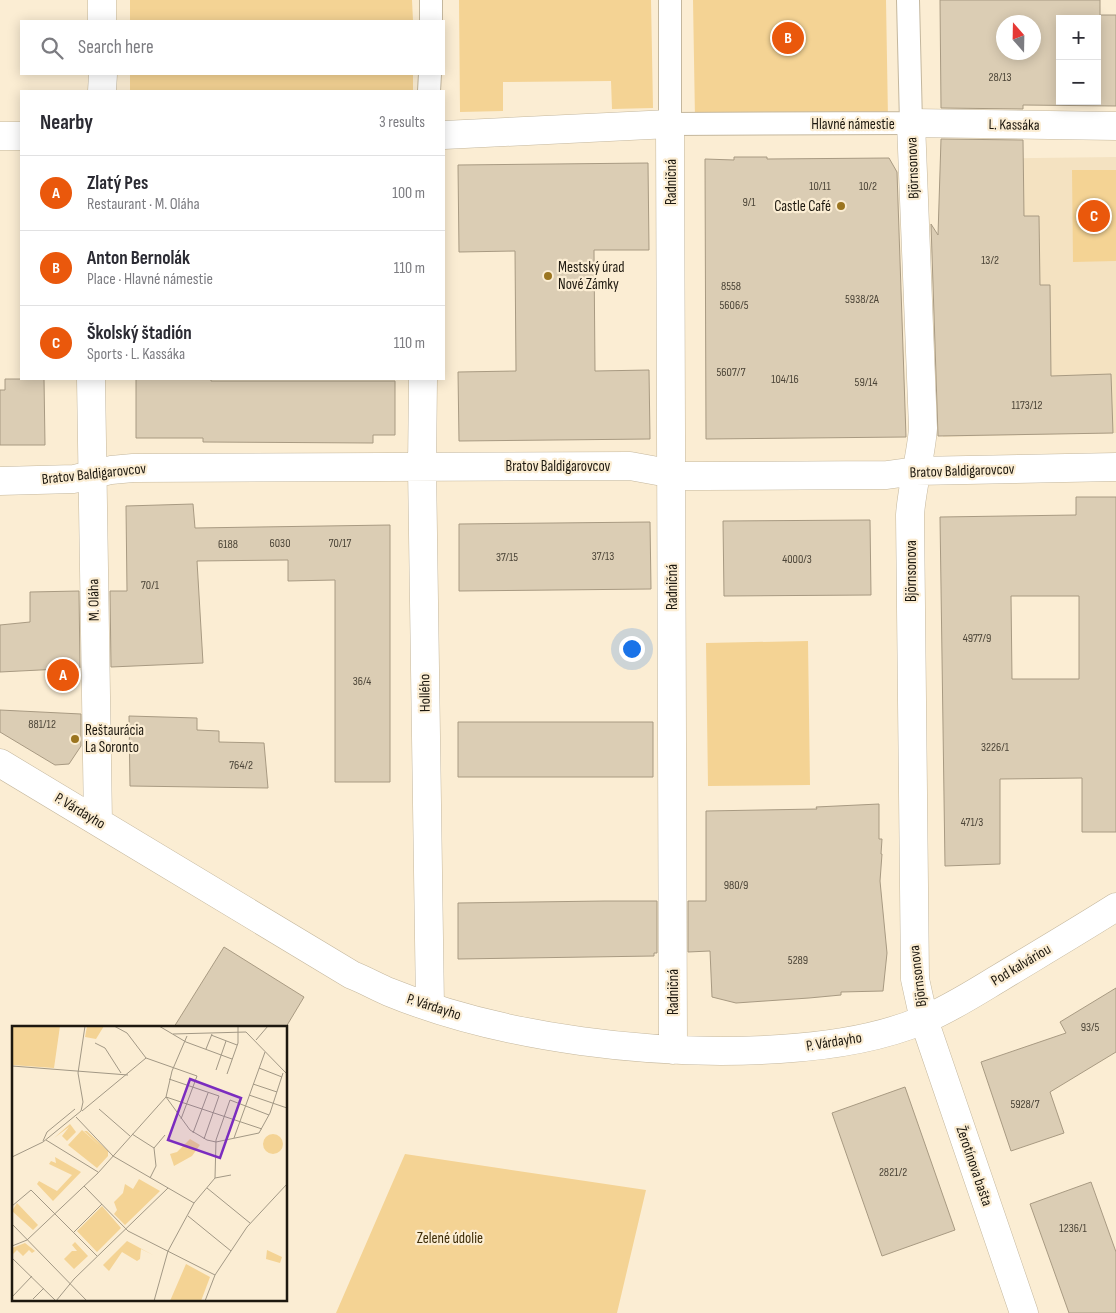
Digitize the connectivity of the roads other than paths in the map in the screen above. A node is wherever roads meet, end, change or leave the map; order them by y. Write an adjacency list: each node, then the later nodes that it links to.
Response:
1 (102, 0): 5 (street)
2 (431, 0): 6 (street)
3 (670, 0): 12 (street)
4 (908, 0): 11 (street, Hlavné námestie)
5 (102, 20)
6 (431, 20)
7 (103, 75): 9 (street)
8 (430, 75): 10 (street)
9 (102, 90)
10 (429, 90)
11 (911, 123): 12 (street, Hlavné námestie); 13 (street, L. Kassáka); 21 (street, Björnsonova)
12 (670, 124): 14 (street, Hlavné námestie); 22 (street, Radničná)
13 (1116, 126)
14 (445, 135)
15 (0, 136): 16 (street)
16 (20, 136)
17 (91, 380): 23 (street, M. Oláha)
18 (424, 380): 19 (street, Hollého)
19 (422, 467): 22 (street, Bratov Baldigarovcov); 23 (street, Bratov Baldigarovcov); 28 (street, Hollého)
20 (1116, 467): 21 (street, Bratov Baldigarovcov)
21 (916, 471): 22 (street, Bratov Baldigarovcov); 29 (street, Björnsonova)
22 (671, 473): 30 (street, Radničná)
23 (92, 476): 24 (street, Bratov Baldigarovcov); 26 (street, M. Oláha)
24 (0, 480)
25 (0, 763): 26 (street, P. Várdayho)
26 (98, 822): 28 (street, P. Várdayho)
27 (1116, 908): 29 (street, Pod kalváriou)
28 (430, 1006): 30 (street, P. Várdayho)
29 (924, 1020): 30 (street, P. Várdayho); 31 (street, Žerotínova bašta)
30 (673, 1050)
31 (1024, 1313)

